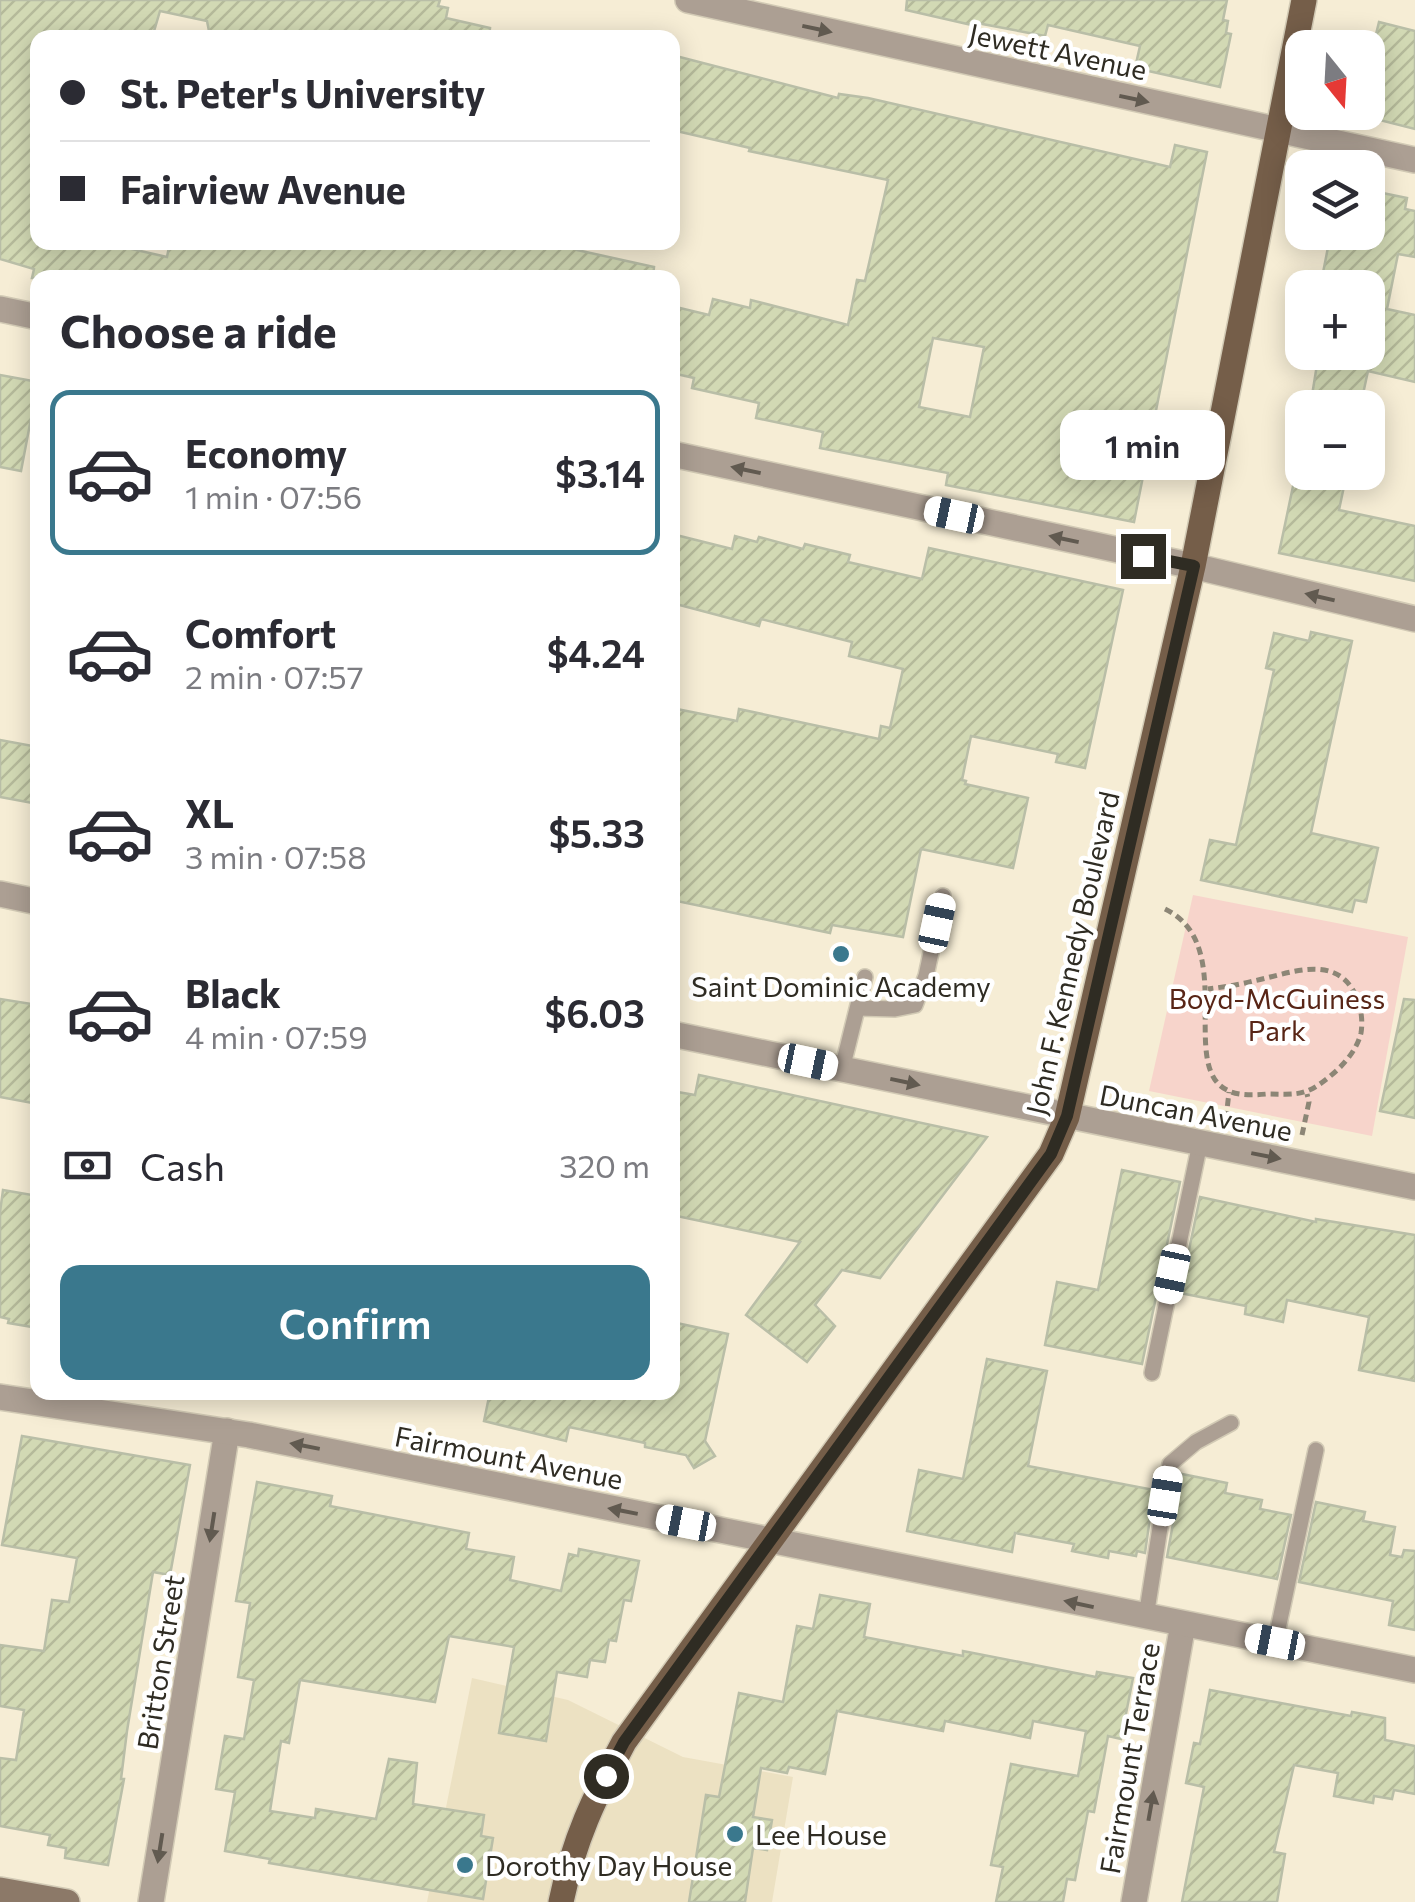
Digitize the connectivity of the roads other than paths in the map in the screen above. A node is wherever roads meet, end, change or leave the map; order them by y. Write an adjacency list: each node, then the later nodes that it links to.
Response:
1 (688, 0): 3 (street, Jewett Avenue, one-way to 3)
2 (1304, 0): 3 (main road, John F. Kennedy Boulevard)
3 (1280, 130): 4 (street, Jewett Avenue); 8 (main road, John F. Kennedy Boulevard)
4 (1415, 160)
5 (0, 309): 6 (street)
6 (30, 315)
7 (680, 456): 8 (street, one-way to 7)
8 (1194, 566): 9 (street, one-way to 8); 17 (main road, John F. Kennedy Boulevard)
9 (1415, 619)
10 (0, 894): 12 (street)
11 (943, 896): 14 (lane)
12 (30, 900)
13 (865, 977): 14 (lane)
14 (858, 1008): 16 (lane)
15 (680, 1036): 16 (street, Duncan Avenue)
16 (842, 1069): 17 (street, Duncan Avenue, one-way to 17)
17 (1067, 1116): 18 (street, Duncan Avenue); 25 (main road, John F. Kennedy Boulevard)
18 (1200, 1143): 19 (street, Duncan Avenue, one-way to 19); 20 (lane)
19 (1415, 1187)
20 (1152, 1373)
21 (0, 1397): 23 (street, Fairmount Avenue)
22 (1230, 1423): 26 (lane)
23 (228, 1431): 25 (street, Fairmount Avenue, one-way to 23); 32 (street, Britton Street, one-way to 32)
24 (1316, 1450): 28 (lane)
25 (773, 1541): 26 (street, Fairmount Avenue, one-way to 25); 33 (main road, John F. Kennedy Boulevard)
26 (1146, 1617): 27 (street, Fairmount Avenue)
27 (1182, 1624): 28 (street, Fairmount Avenue); 34 (street, Fairmount Terrace, one-way to 27)
28 (1275, 1642): 29 (street, Fairmount Avenue)
29 (1415, 1670)
30 (0, 1890): 31 (main road)
31 (68, 1902)
32 (151, 1902)
33 (561, 1902)
34 (1134, 1902)

